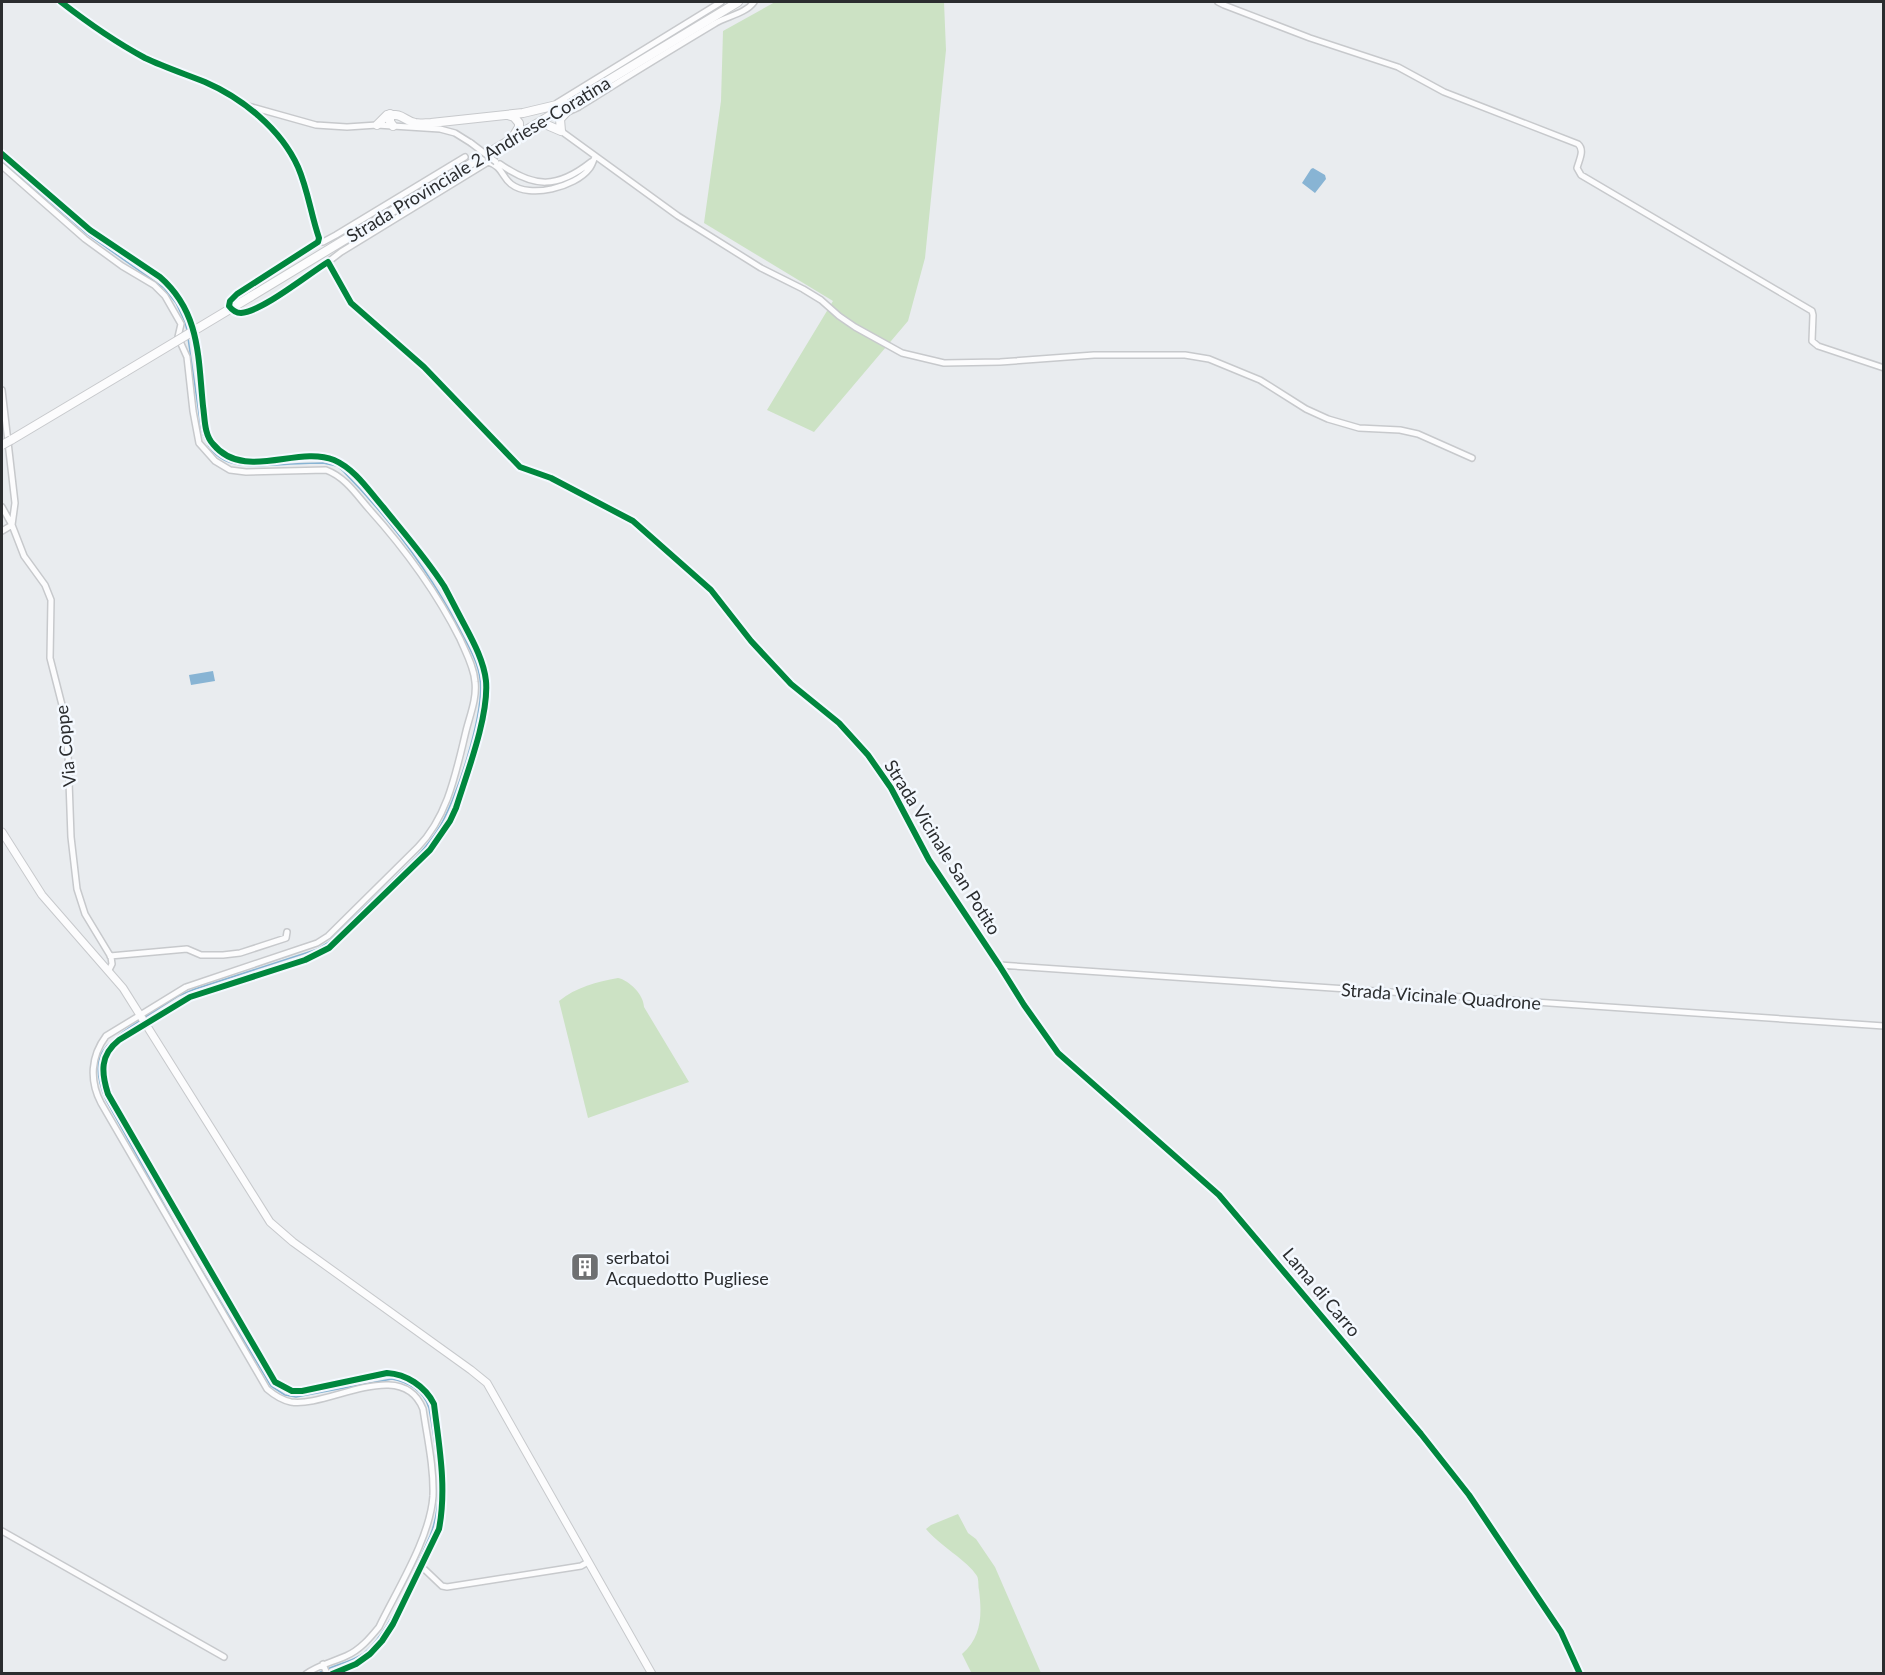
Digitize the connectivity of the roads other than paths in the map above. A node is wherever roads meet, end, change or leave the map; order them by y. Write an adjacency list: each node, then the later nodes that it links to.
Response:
1 (61, 2): 7 (street)
2 (721, 2): 8 (street)
3 (738, 2): 6 (main road, Strada Provinciale 2 Andriese-Coratina)
4 (754, 2): 9 (street)
5 (1218, 2): 27 (street)
6 (577, 99): 8 (main road); 9 (main road); 14 (main road, Strada Provinciale 2 Andriese-Coratina)
7 (246, 105): 12 (street); 23 (street)
8 (551, 107): 11 (main road)
9 (565, 113): 15 (main road)
10 (390, 114): 11 (main road); 12 (main road); 13 (main road)
11 (507, 114): 16 (main road)
12 (377, 125): 13 (street)
13 (393, 126): 19 (street, bridge)
14 (532, 126): 15 (main road); 16 (main road, Strada Provinciale 2 Andriese-Coratina)
15 (561, 131): 19 (street)
16 (511, 139): 31 (main road, Strada Provinciale 2 Andriese-Coratina, bridge)
17 (2, 154): 21 (street)
18 (465, 157): 23 (street)
19 (594, 159): 25 (street); 32 (street)
20 (2, 166): 22 (street)
21 (35, 182): 22 (street); 24 (street)
22 (28, 189): 26 (street)
23 (318, 242): 25 (street)
24 (127, 255): 26 (street); 28 (street)
25 (328, 262): 50 (street, Strada Vicinale San Potito)
26 (120, 265): 29 (street)
27 (1884, 368)
28 (200, 379): 29 (street); 33 (street)
29 (189, 380): 34 (street)
30 (2, 390): 38 (street)
31 (2, 446)
32 (1472, 458)
33 (258, 462): 34 (street); 35 (street)
34 (258, 472): 36 (street)
35 (372, 495): 36 (street); 40 (street)
36 (363, 502): 41 (street)
37 (2, 507): 38 (street, Via Coppe)
38 (12, 525): 39 (street); 48 (street, Via Coppe)
39 (2, 531)
40 (443, 586): 41 (street); 43 (street)
41 (434, 592): 42 (street)
42 (471, 711): 43 (street); 45 (street)
43 (483, 714): 46 (street)
44 (2, 832): 51 (main road)
45 (378, 887): 46 (street); 49 (street)
46 (385, 895): 52 (street)
47 (287, 932): 48 (street)
48 (110, 956): 51 (street)
49 (263, 961): 52 (street); 53 (street)
50 (999, 965): 54 (street, Strada Vicinale Quadrone); 76 (street, Lama di Carro)
51 (109, 970): 53 (main road)
52 (266, 972): 53 (street)
53 (144, 1018): 55 (street); 56 (street); 68 (main road)
54 (1884, 1026)
55 (94, 1057): 56 (street); 58 (street)
56 (105, 1059): 57 (street)
57 (163, 1190): 58 (street); 59 (street)
58 (153, 1195): 60 (street)
59 (219, 1287): 60 (street); 61 (street)
60 (209, 1292): 63 (street)
61 (286, 1389): 62 (street); 63 (street)
62 (426, 1392): 64 (street); 67 (street)
63 (283, 1399): 64 (street)
64 (418, 1400): 66 (street)
65 (2, 1531): 70 (street)
66 (418, 1549): 67 (street); 71 (street)
67 (427, 1554): 69 (street)
68 (588, 1562): 69 (street); 75 (main road)
69 (421, 1566): 74 (street)
70 (224, 1657)
71 (323, 1664): 72 (street); 73 (street)
72 (306, 1674)
73 (327, 1674)
74 (332, 1674)
75 (652, 1674)
76 (1580, 1674)

